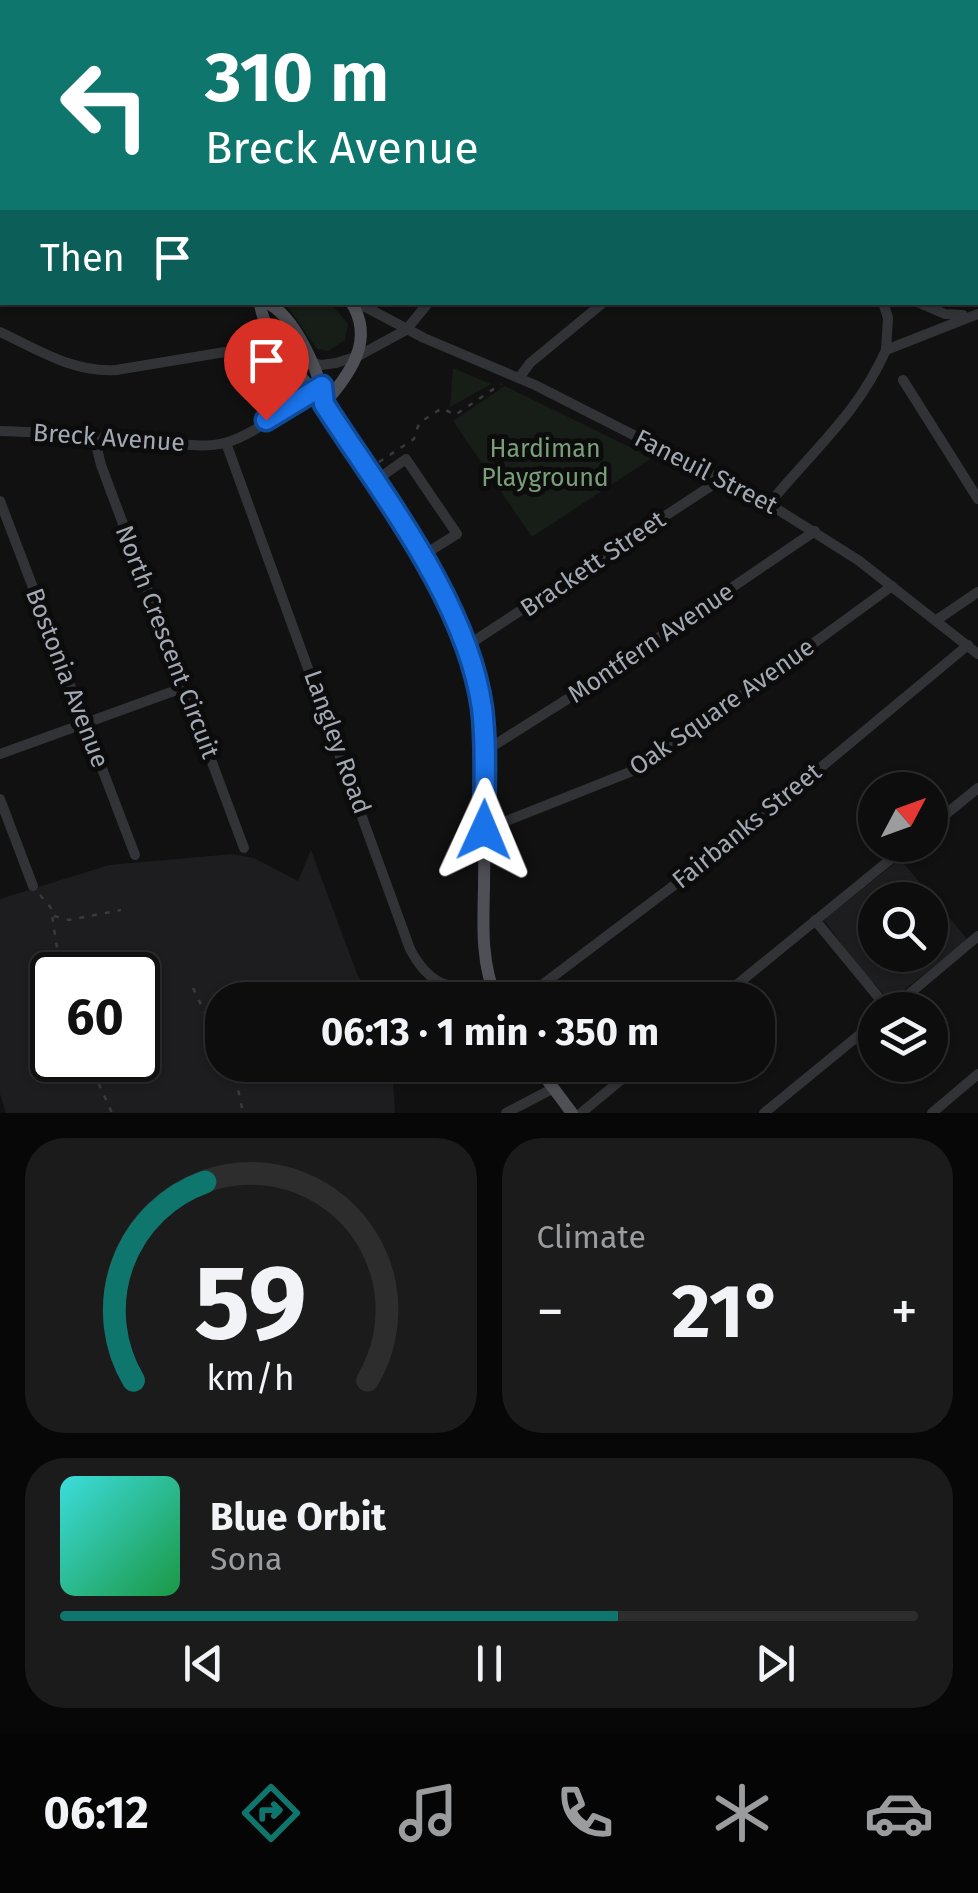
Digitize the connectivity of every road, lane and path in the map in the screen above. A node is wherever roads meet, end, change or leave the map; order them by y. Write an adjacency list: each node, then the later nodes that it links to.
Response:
1 (263, 305): 12 (main road)
2 (268, 305): 15 (main road)
3 (355, 305): 14 (main road)
4 (360, 305): 10 (street, Faneuil Street)
5 (427, 305): 10 (street)
6 (600, 305): 16 (street)
7 (884, 305): 13 (street)
8 (924, 305): 9 (street)
9 (974, 315): 13 (street)
10 (406, 330): 14 (street); 16 (street, Faneuil Street)
11 (0, 332): 12 (street)
12 (278, 342): 15 (street); 19 (main road)
13 (886, 350): 29 (street)
14 (358, 356): 15 (street); 20 (main road)
15 (315, 364): 19 (main road)
16 (519, 378): 25 (street, Faneuil Street)
17 (903, 380): 27 (street)
18 (501, 384): 24 (path)
19 (316, 389): 20 (main road); 23 (street)
20 (324, 404): 26 (main road)
21 (0, 432): 22 (street, Breck Avenue)
22 (94, 436): 23 (street, Breck Avenue); 38 (street, North Crescent Circuit)
23 (226, 443): 55 (street, Langley Road)
24 (379, 462)
25 (720, 480): 29 (street, Faneuil Street); 36 (street, Brackett Street)
26 (375, 481): 31 (main road); 31 (street)
27 (978, 499)
28 (0, 501): 39 (street, Bostonia Avenue)
29 (769, 504): 30 (street, Faneuil Street)
30 (815, 531): 32 (street, Faneuil Street); 40 (street, Montfern Avenue)
31 (422, 556): 36 (main road)
32 (892, 586): 34 (street, Faneuil Street); 45 (street, Oak Square Avenue)
33 (978, 592): 34 (street)
34 (938, 620): 35 (street, Faneuil Street)
35 (968, 645): 37 (street, Faneuil Street); 57 (street, Fairbanks Street)
36 (465, 647): 40 (main road)
37 (978, 654)
38 (184, 687): 39 (street); 46 (street, North Crescent Circuit)
39 (85, 722): 41 (street); 47 (street, Bostonia Avenue)
40 (486, 751): 45 (main road)
41 (0, 754)
42 (978, 788): 44 (street)
43 (0, 799): 49 (street)
44 (948, 812)
45 (484, 830): 56 (main road)
46 (244, 848)
47 (135, 854)
48 (887, 862): 52 (street)
49 (33, 886): 51 (path)
50 (121, 910): 51 (path)
51 (52, 916): 54 (path)
52 (814, 920): 58 (street); 60 (street)
53 (978, 936): 61 (street)
54 (58, 952)
55 (438, 982)
56 (490, 982)
57 (546, 982)
58 (740, 982)
59 (193, 988): 62 (path)
60 (874, 992)
61 (911, 992)
62 (205, 1013)
63 (858, 1036): 75 (street)
64 (978, 1074): 76 (street)
65 (98, 1082): 70 (path)
66 (237, 1082): 71 (path)
67 (549, 1082): 69 (main road)
68 (618, 1082): 74 (street)
69 (554, 1088): 72 (street); 73 (main road)
70 (112, 1113)
71 (243, 1113)
72 (506, 1113)
73 (572, 1113)
74 (581, 1113)
75 (764, 1113)
76 (932, 1113)

